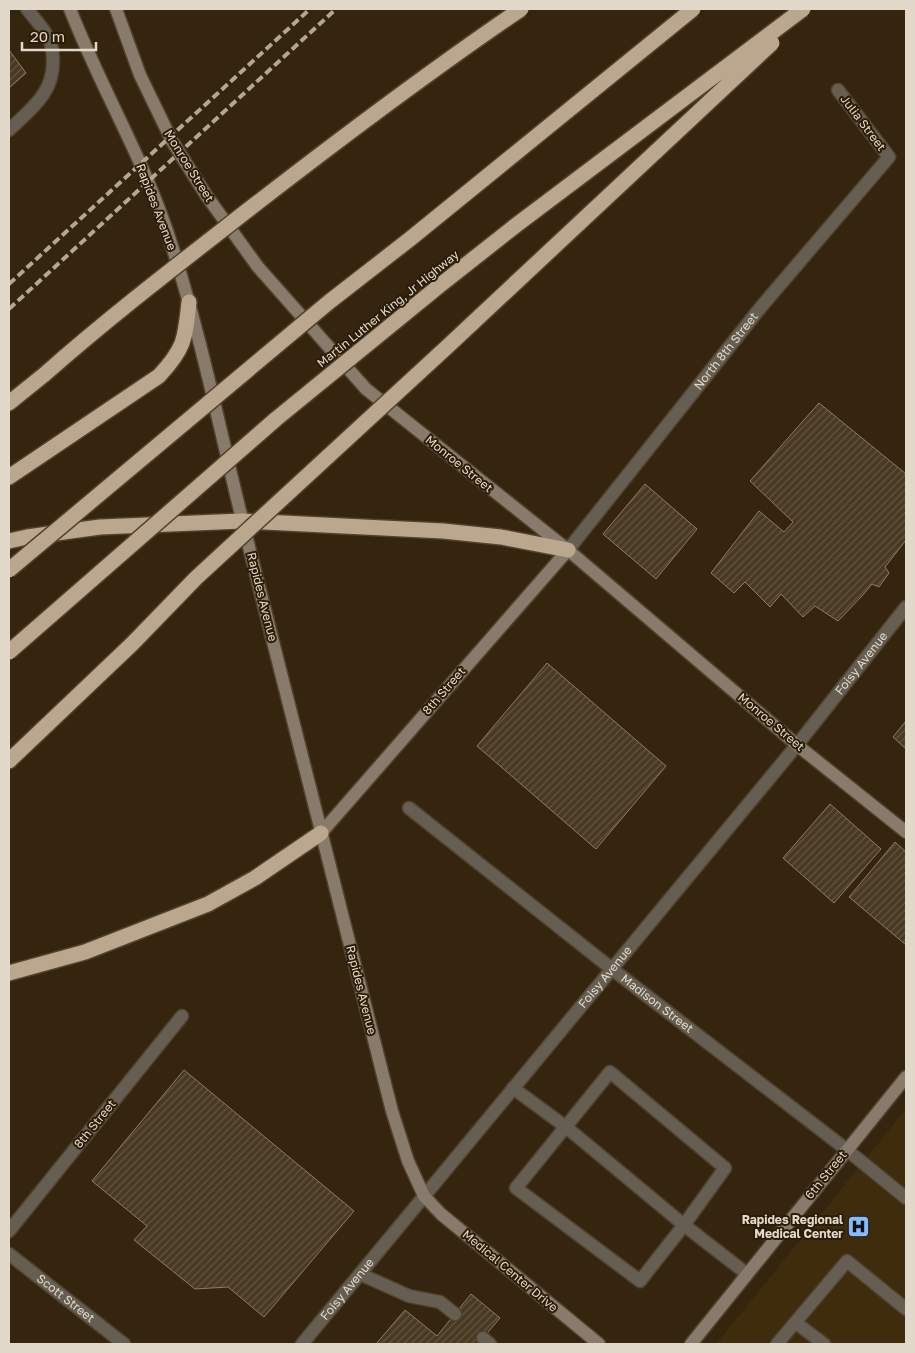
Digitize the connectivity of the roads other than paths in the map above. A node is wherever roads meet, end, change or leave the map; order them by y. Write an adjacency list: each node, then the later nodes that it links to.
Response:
1 (27, 9): 11 (street)
2 (62, 9): 9 (main road)
3 (70, 9): 9 (main road, Rapides Avenue)
4 (116, 9): 18 (main road, Monroe Street)
5 (521, 9): 14 (highway, bridge)
6 (693, 9): 19 (highway, bridge)
7 (803, 9): 21 (highway, Martin Luther King, Jr Highway, bridge)
8 (808, 9): 23 (highway, bridge)
9 (82, 41): 13 (main road, Rapides Avenue)
10 (838, 90): 12 (street, Julia Street)
11 (9, 130)
12 (889, 157): 18 (street, North 8th Street)
13 (189, 302): 15 (highway); 16 (main road, Rapides Avenue)
14 (9, 403)
15 (9, 477)
16 (242, 521): 17 (highway); 18 (highway); 26 (main road, Rapides Avenue)
17 (9, 542)
18 (568, 550): 22 (main road, Monroe Street); 26 (main road, 8th Street)
19 (9, 570)
20 (906, 607): 22 (street, Foisy Avenue)
21 (9, 652)
22 (797, 744): 25 (main road, Monroe Street); 27 (street, Foisy Avenue)
23 (9, 761)
24 (409, 808): 27 (street, Madison Street)
25 (906, 832)
26 (321, 833): 28 (highway); 34 (main road, Rapides Avenue)
27 (612, 969): 31 (street, Foisy Avenue); 33 (street, Madison Street)
28 (9, 973)
29 (182, 1016): 37 (street, 8th Street)
30 (906, 1077): 33 (main road, 6th Street)
31 (513, 1088): 32 (street); 34 (street, Foisy Avenue)
32 (566, 1127): 36 (street); 36 (street); 36 (street)
33 (847, 1150): 35 (street, Madison Street); 40 (main road, 6th Street)
34 (424, 1196): 39 (street, Foisy Avenue); 46 (main road, Medical Center Drive)
35 (906, 1198)
36 (684, 1225): 40 (street)
37 (9, 1231)
38 (9, 1254): 44 (street, Scott Street)
39 (360, 1274): 42 (street); 45 (street, Foisy Avenue)
40 (747, 1274): 47 (main road, 6th Street)
41 (906, 1309): 43 (street)
42 (455, 1314)
43 (796, 1323): 48 (street); 49 (street)
44 (124, 1344)
45 (302, 1344)
46 (599, 1344)
47 (691, 1344)
48 (778, 1344)
49 (824, 1344)

